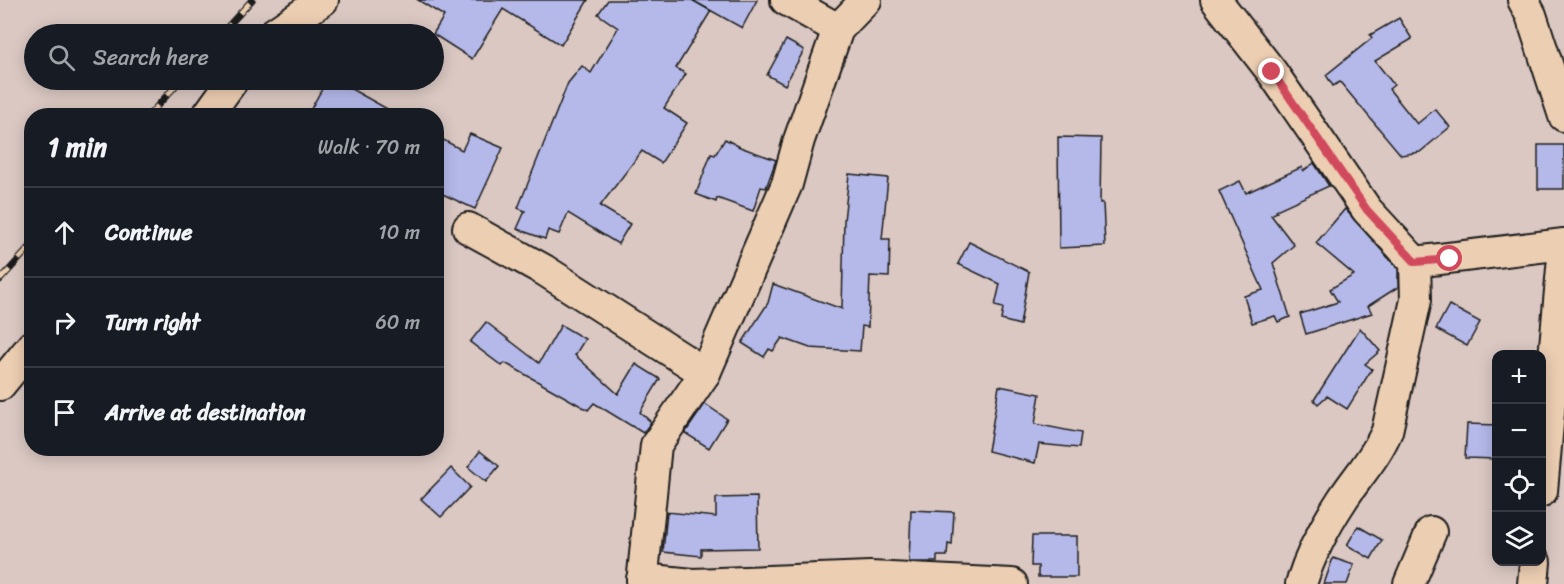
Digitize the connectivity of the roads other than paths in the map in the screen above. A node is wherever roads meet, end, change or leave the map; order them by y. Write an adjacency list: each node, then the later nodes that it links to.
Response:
1 (323, 0): 6 (street)
2 (786, 0): 7 (street)
3 (866, 0): 7 (street)
4 (1216, 0): 13 (street)
5 (1523, 0): 10 (street)
6 (288, 24)
7 (838, 29): 15 (street)
8 (226, 90): 9 (street)
9 (213, 108)
10 (1564, 116)
11 (468, 228): 15 (street)
12 (1564, 245): 13 (street); 17 (street)
13 (1415, 262): 23 (street)
14 (24, 356): 16 (street)
15 (705, 373): 21 (street)
16 (0, 385)
17 (1545, 458)
18 (1431, 532): 24 (street)
19 (1535, 566): 25 (street)
20 (871, 580): 21 (street); 22 (street)
21 (642, 581)
22 (1012, 584)
23 (1301, 584)
24 (1409, 584)
25 (1533, 584)

